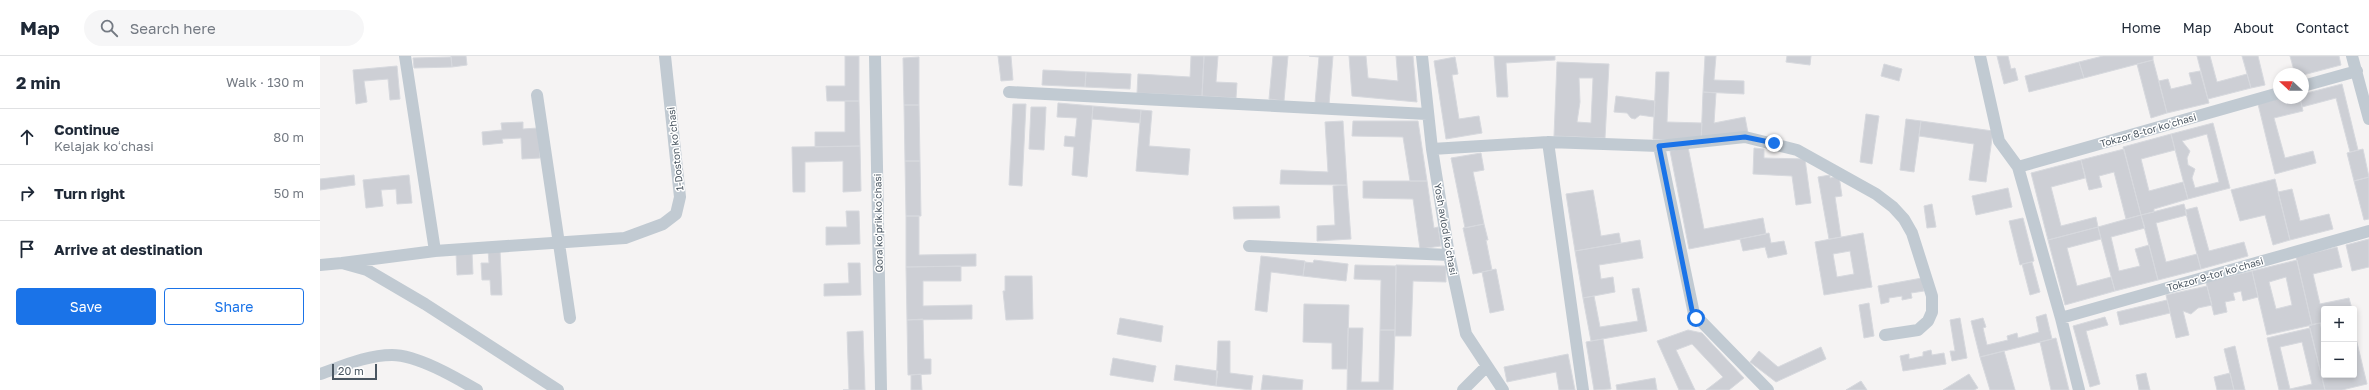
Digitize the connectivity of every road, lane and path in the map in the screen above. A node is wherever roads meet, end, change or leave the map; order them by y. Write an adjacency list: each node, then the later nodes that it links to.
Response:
1 (405, 56): 21 (street)
2 (665, 56): 19 (street, 1-Doston koʻchasi)
3 (875, 56): 32 (street, Qora koʻprik koʻchasi)
4 (1422, 56): 12 (street, Yosh avlod koʻchasi)
5 (1980, 56): 17 (street)
6 (2352, 56): 7 (street)
7 (2357, 71): 8 (street); 13 (street)
8 (2309, 84)
9 (1010, 92): 12 (street)
10 (537, 95): 19 (street)
11 (2273, 95): 17 (street, Tokzor 8-tor koʻchasi)
12 (1427, 114): 16 (street, Yosh avlod koʻchasi)
13 (2369, 119)
14 (1548, 142): 15 (street); 16 (street); 35 (street)
15 (1659, 146): 27 (street); 36 (street)
16 (1432, 149): 22 (street, Yosh avlod koʻchasi)
17 (2018, 167): 26 (street)
18 (2369, 231): 26 (street, Tokzor 9-tor koʻchasi)
19 (559, 242): 21 (street, 1-Doston koʻchasi); 25 (street)
20 (1249, 246): 22 (street)
21 (435, 252): 23 (street, 1-Doston koʻchasi)
22 (1449, 255): 28 (street, Yosh avlod koʻchasi)
23 (342, 263): 24 (street, 1-Doston koʻchasi); 31 (street)
24 (320, 265)
25 (570, 318)
26 (2061, 318): 37 (street)
27 (1885, 335)
28 (1487, 366): 33 (street); 34 (street, Yosh avlod koʻchasi)
29 (320, 374): 30 (street)
30 (477, 390)
31 (558, 390)
32 (881, 390)
33 (1463, 390)
34 (1503, 390)
35 (1583, 390)
36 (1768, 390)
37 (2079, 390)

